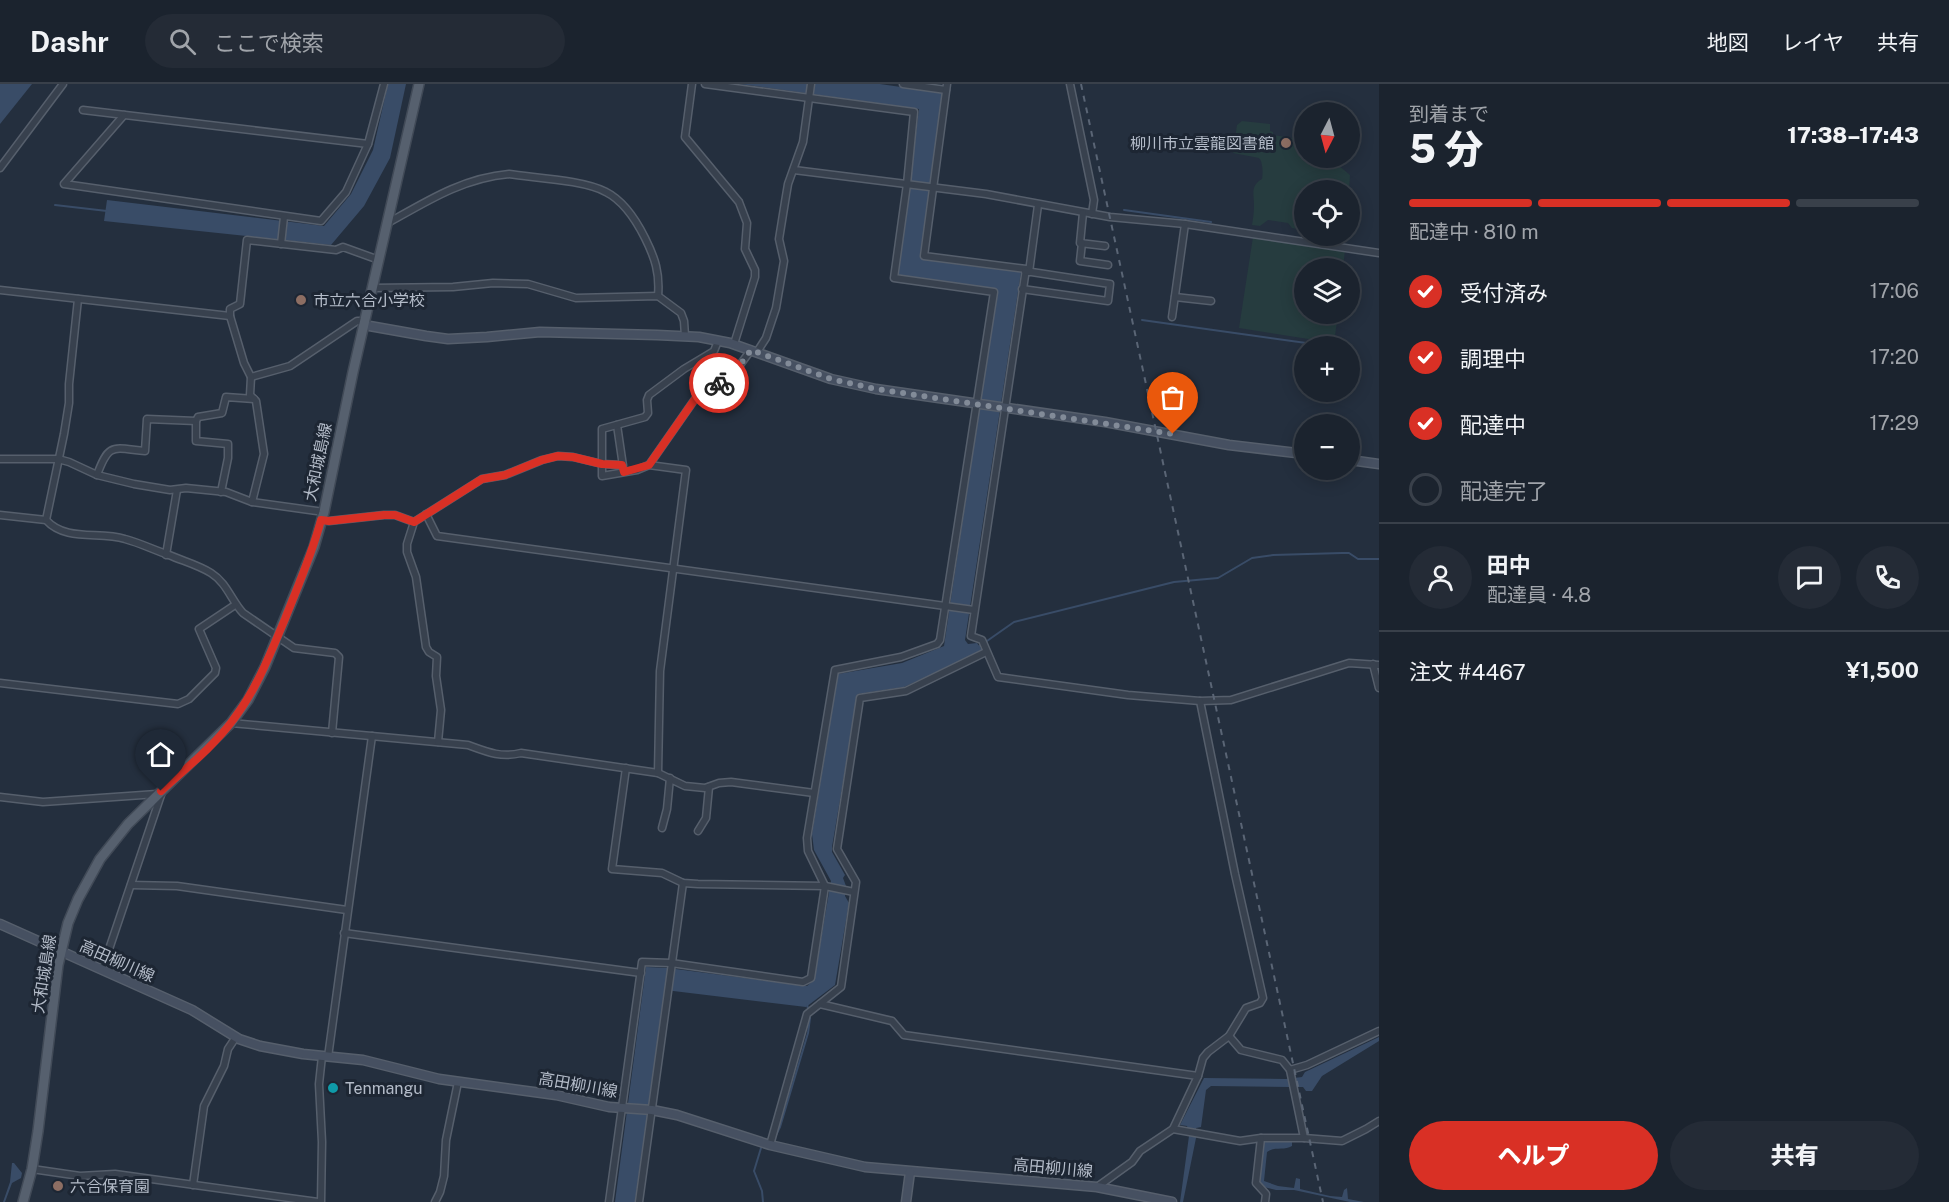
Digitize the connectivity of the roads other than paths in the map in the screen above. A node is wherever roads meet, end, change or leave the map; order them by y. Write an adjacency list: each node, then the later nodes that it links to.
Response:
1 (63, 84): 14 (street)
2 (384, 84): 13 (street)
3 (419, 84): 22 (main road, 大和城島線)
4 (692, 84): 43 (street)
5 (705, 84): 10 (street)
6 (811, 84): 10 (street)
7 (903, 84): 9 (street)
8 (1070, 84): 20 (street)
9 (947, 87): 17 (street)
10 (810, 99): 15 (street); 16 (street)
11 (83, 110): 12 (street)
12 (124, 115): 13 (street); 21 (street)
13 (369, 144): 21 (street)
14 (0, 168)
15 (794, 170): 16 (street); 44 (street)
16 (907, 184): 17 (street); 47 (street)
17 (933, 187): 18 (street); 30 (street)
18 (1038, 205): 19 (street); 30 (street)
19 (1083, 213): 20 (street); 24 (street)
20 (1092, 214): 23 (street)
21 (284, 220): 25 (street)
22 (388, 223): 28 (main road, 大和城島線); 34 (street)
23 (1185, 224): 27 (street); 35 (street)
24 (1082, 243): 26 (street); 29 (street)
25 (281, 244): 28 (street); 38 (street)
26 (1105, 246)
27 (1379, 253)
28 (379, 260): 31 (main road, 大和城島線)
29 (1108, 265)
30 (1027, 272): 32 (street); 32 (street)
31 (372, 288): 34 (street); 40 (main road, 大和城島線)
32 (1023, 289): 48 (street)
33 (0, 290): 36 (street)
34 (658, 296): 41 (street)
35 (1175, 297): 37 (street); 39 (street)
36 (78, 299): 38 (street); 53 (street)
37 (1211, 301)
38 (230, 316): 45 (street)
39 (1172, 317)
40 (365, 323): 41 (main road); 45 (street); 66 (main road, 大和城島線)
41 (685, 336): 42 (main road)
42 (718, 340): 43 (main road); 50 (street)
43 (734, 344): 44 (main road)
44 (754, 351): 47 (main road); 58 (street)
45 (251, 377): 46 (street)
46 (254, 399): 49 (street); 63 (street)
47 (977, 403): 48 (main road); 72 (street)
48 (1004, 407): 51 (main road); 73 (street)
49 (196, 421): 60 (street); 62 (street)
50 (617, 425): 55 (street); 57 (street)
51 (1294, 453)
52 (0, 459): 53 (street)
53 (58, 459): 60 (street); 67 (street)
54 (1360, 461): 56 (main road)
55 (602, 464): 57 (street); 59 (street); 64 (street)
56 (1379, 464)
57 (622, 465): 59 (street)
58 (649, 465): 59 (street); 70 (street)
59 (624, 472)
60 (97, 475): 61 (street)
61 (177, 490): 62 (street); 69 (street)
62 (221, 492): 63 (street)
63 (252, 502): 66 (street)
64 (426, 514): 68 (street); 70 (street)
65 (0, 515): 67 (street)
66 (322, 516): 68 (street); 74 (main road, 大和城島線)
67 (46, 520): 69 (street)
68 (414, 522): 83 (street)
69 (166, 555): 71 (street)
70 (674, 568): 72 (street); 85 (street)
71 (235, 605): 74 (street); 77 (street)
72 (946, 605): 73 (street); 89 (street)
73 (974, 609): 75 (street)
74 (277, 638): 80 (main road, 大和城島線); 81 (street)
75 (986, 652): 79 (street); 96 (street)
76 (1376, 664): 78 (street); 79 (street)
77 (0, 683)
78 (1379, 688)
79 (1200, 701): 106 (street)
80 (231, 723): 81 (street); 88 (main road, 大和城島線)
81 (332, 733): 82 (street)
82 (372, 736): 83 (street); 97 (street)
83 (438, 742): 84 (street)
84 (626, 768): 85 (street); 93 (street)
85 (658, 772): 86 (street)
86 (670, 778): 87 (street); 91 (street)
87 (709, 786): 89 (street); 92 (street)
88 (160, 791): 90 (street); 94 (street); 100 (main road, 大和城島線)
89 (814, 793): 95 (street)
90 (0, 797)
91 (662, 828)
92 (698, 831)
93 (683, 883): 95 (street); 101 (street)
94 (131, 885): 97 (street); 102 (street)
95 (825, 886): 96 (street); 101 (street)
96 (854, 892): 104 (street)
97 (348, 910): 99 (street)
98 (0, 924): 100 (main road, 高田柳川線)
99 (344, 933): 103 (street); 108 (street)
100 (60, 952): 102 (main road, 高田柳川線); 119 (main road, 大和城島線)
101 (671, 963): 103 (street); 113 (street)
102 (102, 970): 107 (main road, 高田柳川線)
103 (641, 974): 112 (street)
104 (820, 1004): 110 (street); 118 (street)
105 (1379, 1031): 109 (street)
106 (1229, 1036): 109 (street); 110 (street)
107 (236, 1037): 108 (main road, 高田柳川線); 121 (street)
108 (325, 1056): 111 (main road, 高田柳川線); 124 (street)
109 (1290, 1070): 117 (street)
110 (1198, 1076): 115 (street)
111 (458, 1082): 112 (main road, 高田柳川線); 125 (street)
112 (624, 1108): 113 (main road, 高田柳川線); 126 (street)
113 (650, 1110): 118 (main road, 高田柳川線); 127 (street)
114 (1379, 1121): 117 (street)
115 (1173, 1130): 116 (street); 122 (street)
116 (1261, 1138): 117 (street); 130 (street)
117 (1304, 1138)
118 (770, 1145): 120 (main road, 高田柳川線)
119 (32, 1169): 121 (street); 123 (main road, 大和城島線)
120 (910, 1172): 122 (main road, 高田柳川線); 128 (main road)
121 (193, 1185): 124 (street)
122 (1097, 1187): 129 (main road, 高田柳川線)
123 (24, 1202)
124 (319, 1202)
125 (435, 1202)
126 (609, 1202)
127 (639, 1202)
128 (906, 1202)
129 (1172, 1202)
130 (1265, 1202)

